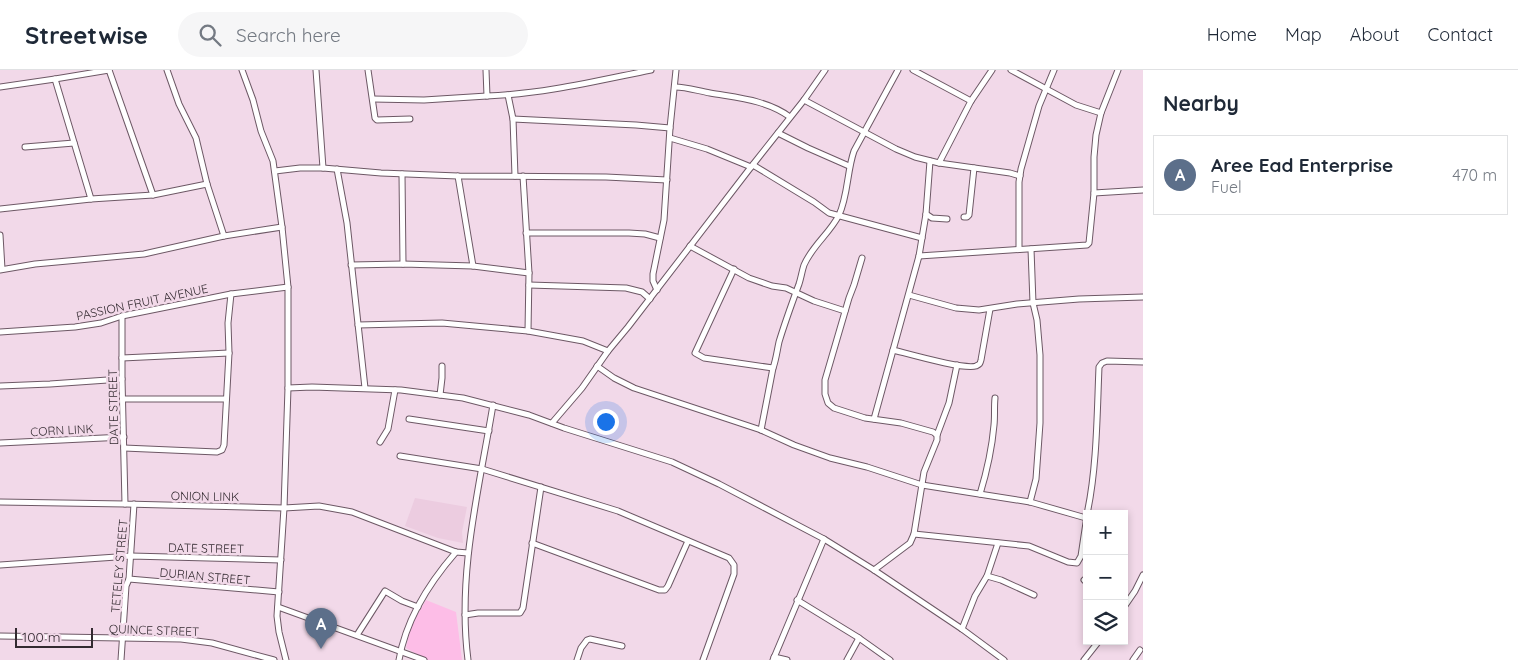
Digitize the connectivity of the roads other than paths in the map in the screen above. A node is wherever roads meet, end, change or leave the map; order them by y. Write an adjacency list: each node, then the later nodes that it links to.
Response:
1 (109, 70): 16 (street); 52 (street)
2 (167, 70): 49 (street)
3 (242, 70): 42 (street)
4 (316, 70): 39 (street)
5 (368, 70): 22 (street)
6 (486, 70): 21 (street)
7 (651, 70): 20 (street)
8 (676, 70): 18 (street)
9 (825, 70): 23 (street)
10 (898, 70): 30 (street)
11 (913, 70): 24 (street)
12 (992, 70): 24 (street)
13 (1010, 70): 19 (street)
14 (1054, 70): 19 (street)
15 (1118, 70): 25 (street)
16 (55, 79): 17 (street); 33 (street)
17 (0, 86)
18 (675, 87): 26 (street); 29 (street)
19 (1046, 89): 25 (street); 47 (street)
20 (508, 95): 21 (street); 28 (street)
21 (487, 96): 22 (street)
22 (373, 99): 27 (street)
23 (804, 100): 26 (street); 30 (street)
24 (971, 101): 36 (street)
25 (1101, 113): 51 (street)
26 (790, 117): 31 (street)
27 (410, 119)
28 (513, 119): 29 (street); 45 (street)
29 (670, 128): 32 (street)
30 (865, 132): 35 (street); 38 (street)
31 (778, 133): 37 (street); 38 (street)
32 (670, 138): 37 (street); 48 (street)
33 (74, 142): 34 (street); 53 (street)
34 (25, 147)
35 (930, 161): 36 (street); 55 (street)
36 (939, 162): 40 (street)
37 (752, 166): 56 (street); 65 (street)
38 (849, 166): 56 (street)
39 (323, 168): 41 (street); 42 (street)
40 (974, 168): 47 (street); 57 (street)
41 (337, 169): 43 (street); 71 (street)
42 (275, 171): 59 (street)
43 (402, 174): 44 (street); 70 (street)
44 (458, 176): 45 (street); 72 (street)
45 (516, 176): 46 (street)
46 (523, 176): 48 (street); 60 (street)
47 (1020, 176): 66 (street)
48 (667, 180): 63 (street)
49 (207, 184): 52 (street); 62 (street)
50 (1143, 190): 51 (street)
51 (1094, 193): 67 (street)
52 (153, 195): 53 (street)
53 (91, 199): 54 (street)
54 (0, 209)
55 (926, 214): 58 (street); 64 (street)
56 (838, 217): 64 (street); 79 (street)
57 (964, 217)
58 (947, 218)
59 (282, 226): 62 (street); 77 (street)
60 (526, 233): 63 (street); 75 (street)
61 (0, 235): 73 (street)
62 (224, 236): 73 (street)
63 (660, 238): 78 (street)
64 (922, 238): 68 (street)
65 (690, 246): 74 (street); 78 (street)
66 (1020, 249): 67 (street); 68 (street)
67 (1031, 249): 84 (street)
68 (919, 256): 81 (street)
69 (862, 258): 86 (street)
70 (403, 264): 71 (street); 72 (street)
71 (351, 265): 88 (street)
72 (472, 266): 75 (street)
73 (1, 269)
74 (734, 269): 79 (street); 99 (street)
75 (529, 273): 76 (street)
76 (529, 285): 83 (street); 89 (street)
77 (288, 287): 80 (street, PASSION FRUIT AVENUE); 102 (street)
78 (657, 290): 83 (street)
79 (795, 292): 86 (street); 99 (street)
80 (231, 294): 87 (street, PASSION FRUIT AVENUE); 93 (street)
81 (909, 294): 85 (street); 91 (street)
82 (1143, 297): 84 (street)
83 (650, 299): 92 (street)
84 (1033, 303): 85 (street); 127 (street)
85 (990, 309): 96 (street)
86 (845, 310): 111 (street)
87 (122, 316): 90 (street, PASSION FRUIT AVENUE); 94 (street, DATE STREET)
88 (358, 325): 89 (street); 103 (street)
89 (528, 331): 92 (street)
90 (0, 332)
91 (893, 350): 96 (street); 111 (street)
92 (608, 351): 98 (street)
93 (229, 353): 94 (street); 108 (street)
94 (122, 358): 100 (street, DATE STREET)
95 (1143, 362): 130 (street)
96 (957, 365): 115 (street)
97 (442, 366): 105 (street)
98 (597, 366): 112 (street); 113 (street)
99 (773, 368): 113 (street)
100 (122, 379): 101 (street); 107 (street, DATE STREET)
101 (0, 386)
102 (288, 388): 103 (street); 129 (street)
103 (365, 388): 104 (street)
104 (395, 390): 105 (street); 117 (street)
105 (440, 395): 109 (street)
106 (995, 398): 124 (street)
107 (123, 399): 108 (street); 116 (street, DATE STREET)
108 (226, 399): 119 (street)
109 (493, 405): 112 (street); 114 (street)
110 (409, 419): 114 (street)
111 (874, 419): 115 (street)
112 (552, 423): 133 (street)
113 (762, 430): 122 (street)
114 (489, 431): 121 (street)
115 (937, 435): 122 (street)
116 (124, 437): 118 (street, CORN LINK); 119 (street, DATE STREET)
117 (380, 442)
118 (0, 443)
119 (124, 448): 125 (street, DATE STREET)
120 (400, 456): 121 (street)
121 (482, 468): 123 (street); 139 (street)
122 (922, 485): 124 (street); 132 (street)
123 (541, 487): 134 (street); 137 (street)
124 (980, 494): 127 (street)
125 (125, 501): 126 (street, ONION LINK); 128 (street, ONION LINK)
126 (0, 502)
127 (1030, 502): 131 (street)
128 (134, 504): 129 (street, ONION LINK); 140 (street, TETELEY STREET)
129 (284, 508): 138 (street, ONION LINK); 141 (street)
130 (1088, 510)
131 (1083, 515)
132 (914, 534): 135 (street); 143 (street)
133 (824, 539): 143 (street); 149 (street)
134 (688, 540): 137 (street); 171 (street)
135 (998, 543): 136 (street); 144 (street)
136 (1083, 543)
137 (532, 544): 153 (street)
138 (456, 552): 139 (street, ONION LINK); 152 (street)
139 (468, 553): 153 (street)
140 (131, 556): 141 (street, DATE STREET); 142 (street, DATE STREET); 145 (street, TETELEY STREET)
141 (281, 560): 147 (street)
142 (0, 564)
143 (874, 570): 154 (street)
144 (987, 576): 148 (street); 154 (street)
145 (129, 579): 147 (street, DURIAN STREET); 158 (street, TETELEY STREET)
146 (1142, 579): 150 (street)
147 (279, 592): 151 (street)
148 (1034, 595)
149 (797, 600): 157 (street); 163 (street)
150 (1128, 601)
151 (278, 607): 155 (street); 166 (street)
152 (418, 607): 155 (street); 161 (street)
153 (464, 615): 169 (street)
154 (962, 628): 175 (street)
155 (357, 635): 161 (street)
156 (0, 636): 158 (street, QUINCE STREET)
157 (859, 638): 173 (street); 174 (street)
158 (124, 639): 164 (street, TETELEY STREET); 165 (street, QUINCE STREET)
159 (1096, 645): 176 (street)
160 (622, 646): 170 (street)
161 (401, 650): 167 (street); 168 (street)
162 (1140, 650): 177 (street)
163 (774, 659): 172 (street)
164 (121, 660)
165 (274, 660)
166 (286, 660)
167 (399, 660)
168 (424, 660)
169 (468, 660)
170 (577, 660)
171 (704, 660)
172 (787, 660)
173 (847, 660)
174 (890, 660)
175 (1004, 660)
176 (1084, 660)
177 (1133, 660)

